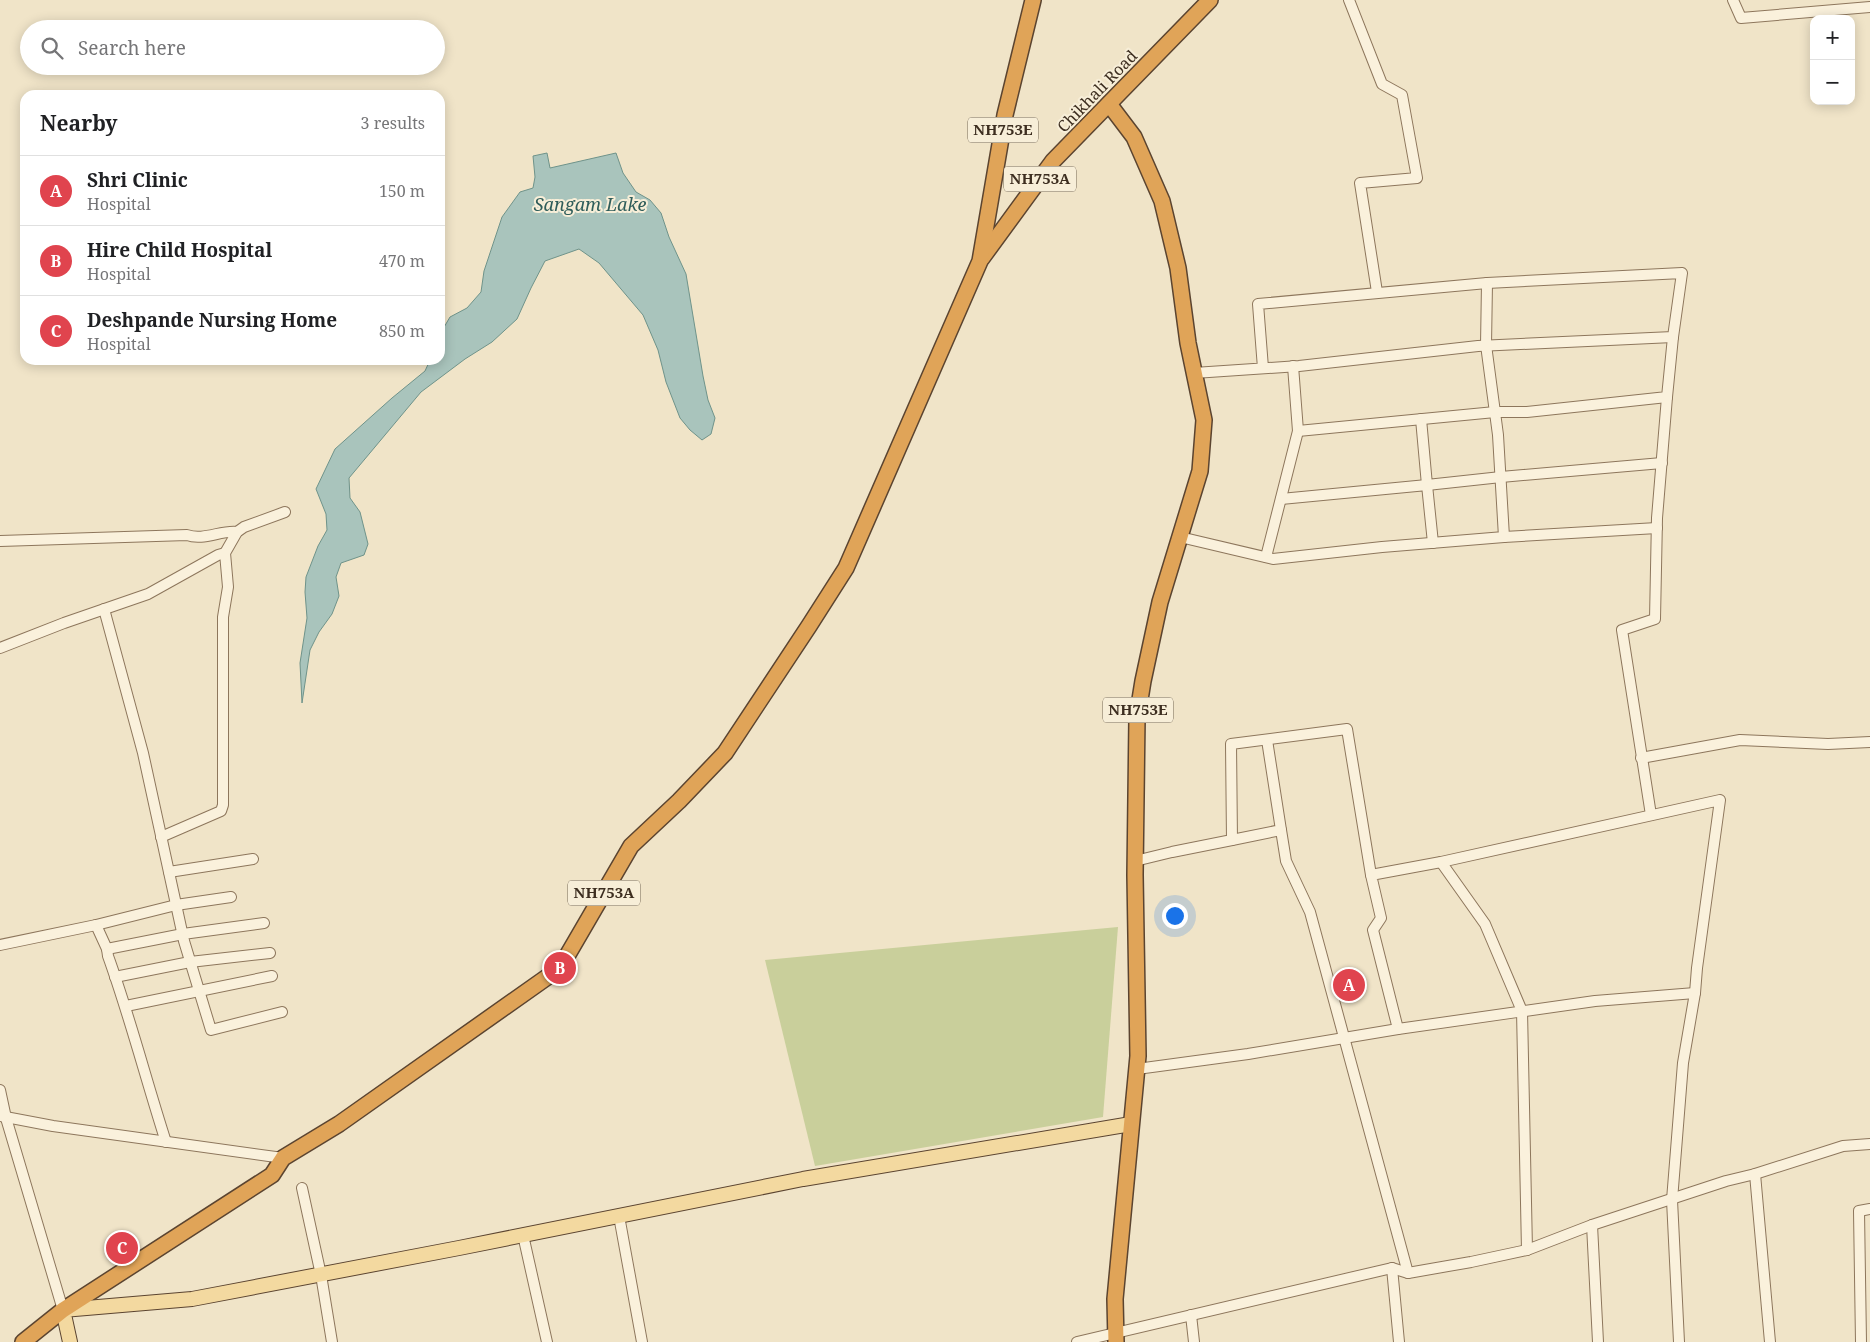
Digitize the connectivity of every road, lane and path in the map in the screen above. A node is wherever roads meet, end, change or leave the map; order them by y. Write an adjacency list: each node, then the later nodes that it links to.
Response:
1 (1032, 0): 7 (highway, NH753E)
2 (1210, 0): 6 (highway, Chikhali Road / NH753A)
3 (1349, 0): 9 (street)
4 (1733, 0): 5 (street)
5 (1870, 7)
6 (1109, 104): 7 (highway, Chikhali Road / NH753A); 14 (highway, NH753E)
7 (980, 261): 70 (highway, NH753A)
8 (1486, 283): 9 (street); 10 (street); 11 (street)
9 (1377, 292): 13 (street)
10 (1674, 337): 11 (street); 15 (street)
11 (1486, 345): 12 (street); 16 (street)
12 (1293, 366): 13 (street); 18 (street)
13 (1263, 368): 14 (street)
14 (1194, 372): 26 (highway, NH753E)
15 (1667, 397): 16 (street); 19 (street)
16 (1495, 412): 17 (street); 20 (street)
17 (1421, 419): 18 (street); 21 (street)
18 (1298, 431): 22 (street)
19 (1662, 463): 20 (street); 24 (street)
20 (1501, 477): 21 (street); 27 (street)
21 (1427, 486): 22 (street); 29 (street)
22 (1281, 499): 31 (street)
23 (285, 512): 25 (street)
24 (1657, 528): 27 (street); 36 (street)
25 (237, 532): 28 (street); 30 (street)
26 (1180, 537): 31 (street); 42 (highway, NH753E)
27 (1504, 537): 29 (street)
28 (0, 541)
29 (1433, 543): 31 (street)
30 (225, 553): 32 (street); 39 (street)
31 (1266, 557)
32 (104, 609): 33 (street); 39 (street)
33 (0, 648)
34 (1267, 740): 38 (street); 40 (street); 45 (street)
35 (1870, 742): 36 (street)
36 (1641, 758): 37 (street)
37 (1652, 815): 43 (street); 58 (street)
38 (1281, 830): 40 (street); 63 (street)
39 (161, 837): 44 (street)
40 (1232, 840): 42 (street)
41 (253, 860): 44 (street)
42 (1135, 861): 64 (highway, NH753E)
43 (1441, 862): 45 (street); 61 (street)
44 (169, 872): 47 (street)
45 (1371, 875): 62 (street)
46 (231, 897): 47 (street)
47 (176, 905): 49 (street); 50 (street)
48 (264, 923): 50 (street)
49 (96, 925): 51 (street); 52 (street)
50 (183, 934): 52 (street); 54 (street)
51 (0, 945)
52 (107, 949): 56 (street)
53 (270, 953): 54 (street)
54 (190, 962): 56 (street); 57 (street)
55 (272, 976): 57 (street)
56 (115, 977): 59 (street)
57 (200, 991): 59 (street); 60 (street)
58 (1695, 993): 61 (street); 73 (street)
59 (126, 1006): 68 (street)
60 (282, 1012)
61 (1522, 1012): 62 (street); 78 (street)
62 (1398, 1029): 63 (street)
63 (1345, 1038): 64 (street); 80 (street)
64 (1137, 1069): 67 (highway, NH753E)
65 (0, 1090): 66 (street)
66 (3, 1117): 68 (street); 82 (street)
67 (1132, 1124): 75 (main road); 84 (highway, NH753E)
68 (166, 1142): 70 (street)
69 (1870, 1144): 71 (street)
70 (283, 1158): 82 (highway, NH753A)
71 (1755, 1174): 73 (street); 95 (street)
72 (302, 1188): 81 (street)
73 (1672, 1200): 76 (street); 94 (street)
74 (1870, 1209): 96 (street)
75 (619, 1216): 77 (main road); 89 (street)
76 (1592, 1225): 78 (street); 93 (street)
77 (523, 1235): 81 (main road); 88 (street)
78 (1527, 1250): 80 (street)
79 (1392, 1268): 80 (street); 83 (street); 92 (street)
80 (1408, 1273)
81 (321, 1275): 82 (main road); 87 (street)
82 (63, 1310): 85 (highway, NH753A); 86 (main road)
83 (1191, 1315): 84 (street); 91 (street)
84 (1116, 1337): 90 (street)
85 (23, 1342)
86 (70, 1342)
87 (332, 1342)
88 (547, 1342)
89 (642, 1342)
90 (1078, 1342)
91 (1194, 1342)
92 (1399, 1342)
93 (1598, 1342)
94 (1679, 1342)
95 (1770, 1342)
96 (1861, 1342)

